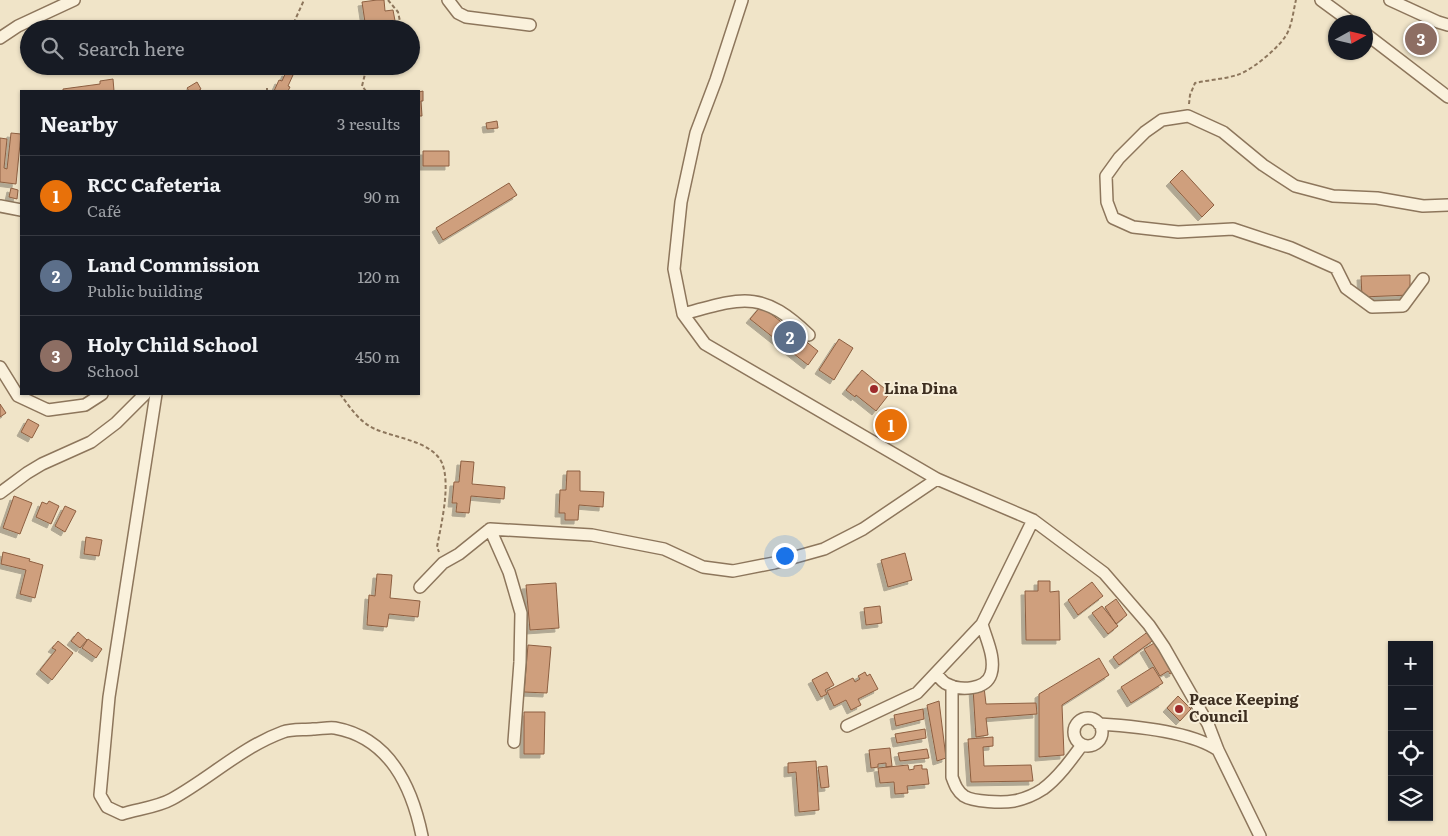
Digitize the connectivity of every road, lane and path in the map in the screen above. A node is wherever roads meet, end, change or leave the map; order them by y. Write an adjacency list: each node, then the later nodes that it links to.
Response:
1 (74, 0): 10 (street)
2 (304, 0): 11 (path)
3 (388, 0): 12 (path)
4 (448, 0): 15 (street)
5 (742, 0): 26 (street)
6 (1296, 0): 21 (path)
7 (1322, 0): 9 (street)
8 (1390, 0): 13 (street)
9 (1342, 15)
10 (31, 20)
11 (295, 20)
12 (400, 20)
13 (1448, 24)
14 (20, 25): 16 (street)
15 (530, 25)
16 (0, 38)
17 (1373, 39): 20 (street)
18 (365, 75): 19 (path)
19 (365, 90)
20 (1448, 97)
21 (1188, 116): 22 (street); 25 (street)
22 (1448, 205)
23 (0, 206): 24 (street)
24 (20, 210)
25 (1424, 280)
26 (683, 314): 27 (street); 33 (street)
27 (809, 335)
28 (0, 367): 29 (street)
29 (100, 395)
30 (144, 395): 34 (street)
31 (156, 395): 47 (street)
32 (341, 395): 37 (path)
33 (937, 479): 35 (street); 36 (street)
34 (0, 493)
35 (1033, 520): 39 (street); 46 (street)
36 (490, 529): 37 (street); 44 (street)
37 (443, 563): 38 (street)
38 (420, 586)
39 (982, 624): 40 (street); 41 (street)
40 (936, 673): 41 (street); 43 (street)
41 (952, 686): 45 (street)
42 (1099, 724): 45 (street); 45 (street); 46 (street)
43 (847, 726)
44 (514, 742)
45 (1082, 745)
46 (1218, 750): 48 (street)
47 (422, 836)
48 (1260, 836)

